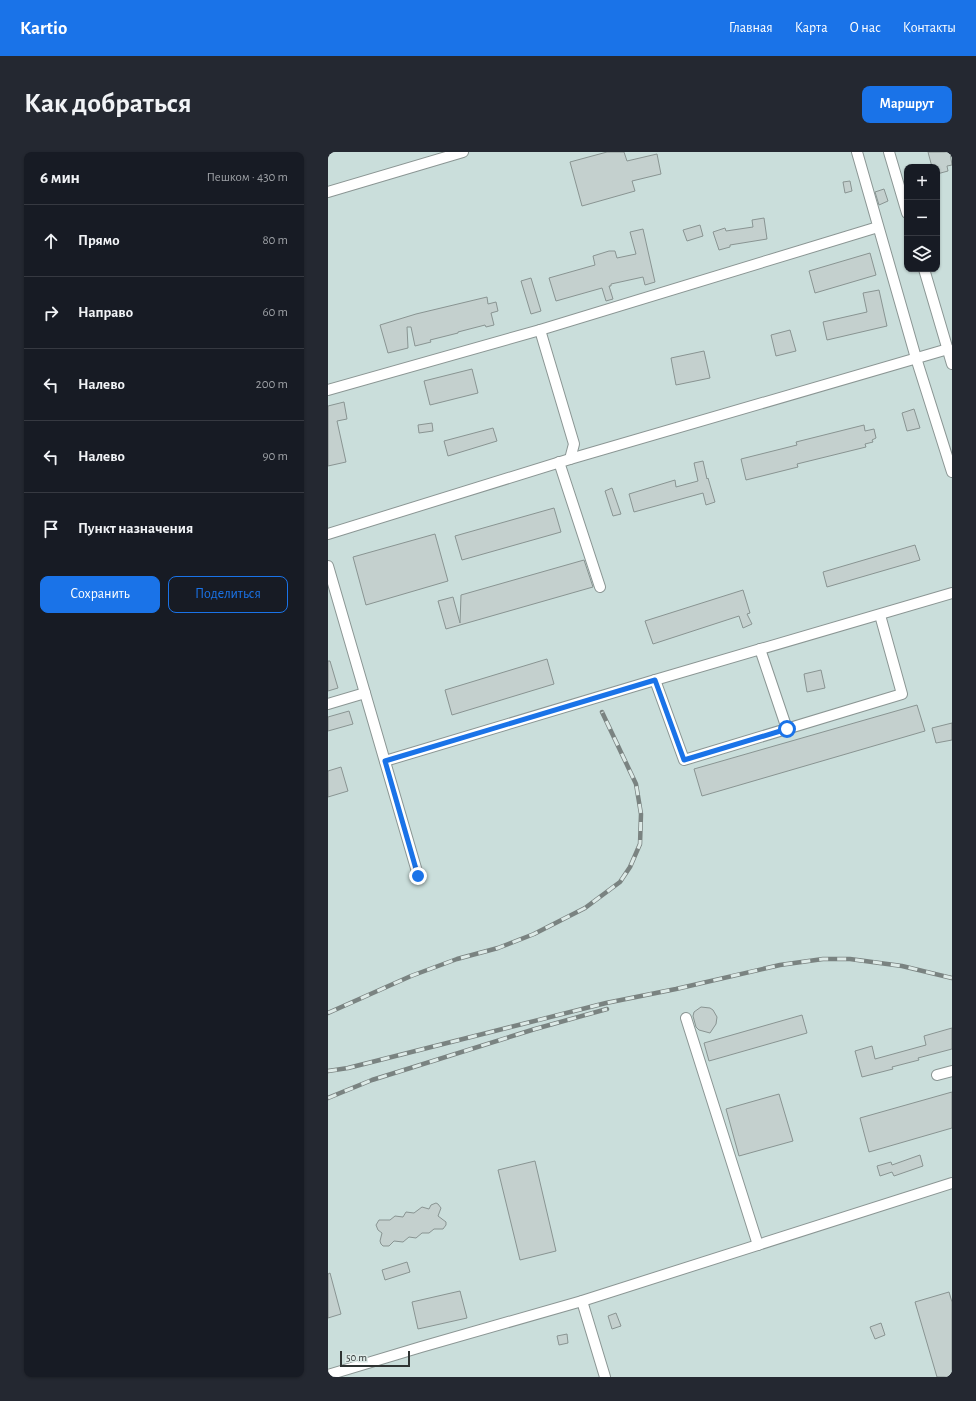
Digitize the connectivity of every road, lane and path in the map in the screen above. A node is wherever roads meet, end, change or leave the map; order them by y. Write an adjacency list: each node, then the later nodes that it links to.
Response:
1 (464, 152): 4 (lane)
2 (857, 152): 6 (lane)
3 (889, 152): 5 (lane)
4 (328, 192)
5 (904, 202)
6 (878, 227): 8 (lane); 10 (lane)
7 (925, 272): 9 (lane)
8 (540, 330): 12 (lane); 13 (lane)
9 (948, 349): 10 (lane); 11 (lane)
10 (916, 358): 13 (lane); 15 (lane)
11 (952, 364)
12 (328, 390)
13 (570, 458): 14 (lane)
14 (559, 462): 16 (lane); 18 (lane)
15 (952, 472)
16 (328, 534)
17 (328, 566): 23 (lane)
18 (600, 587)
19 (952, 593): 20 (lane)
20 (880, 614): 21 (lane); 25 (lane)
21 (760, 649): 22 (lane); 25 (lane)
22 (655, 680): 25 (lane); 26 (lane)
23 (365, 692): 24 (lane); 26 (lane)
24 (328, 704)
25 (787, 729)
26 (385, 761): 27 (lane)
27 (418, 876)
28 (686, 1018): 32 (lane)
29 (952, 1071): 30 (lane)
30 (937, 1075)
31 (952, 1183): 32 (lane)
32 (758, 1245): 33 (lane)
33 (582, 1301): 34 (lane); 35 (lane)
34 (328, 1375)
35 (606, 1377)

